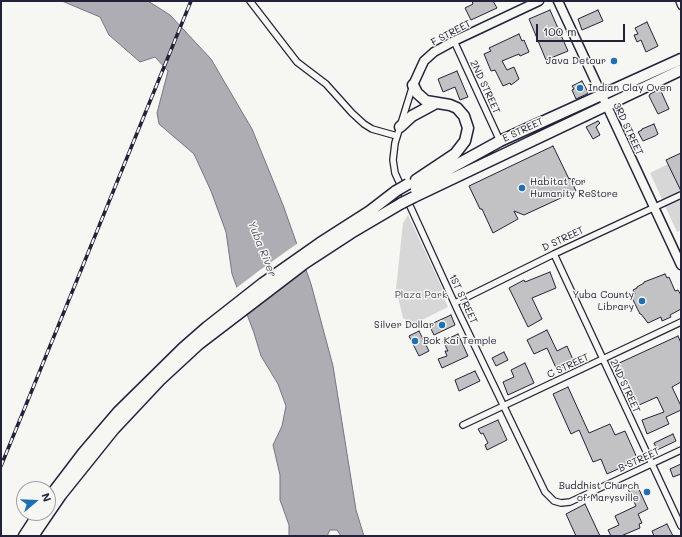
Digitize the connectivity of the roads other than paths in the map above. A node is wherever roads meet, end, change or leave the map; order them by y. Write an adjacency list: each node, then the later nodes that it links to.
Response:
1 (250, 1): 13 (street)
2 (539, 1): 6 (main road, F STREET)
3 (558, 1): 10 (main road, 3RD STREET)
4 (679, 1): 5 (street)
5 (681, 6)
6 (454, 41): 9 (main road, F STREET); 14 (street, 2ND STREET)
7 (681, 58): 10 (highway, E STREET)
8 (681, 70): 12 (highway, E STREET)
9 (413, 85): 11 (highway); 13 (street, F STREET)
10 (601, 94): 12 (main road, 3RD STREET); 14 (highway, E STREET)
11 (436, 103): 13 (highway); 15 (highway)
12 (606, 106): 15 (highway, E STREET); 17 (main road, 3RD STREET)
13 (398, 131): 21 (street, 1ST STREET)
14 (500, 141): 15 (highway, E STREET)
15 (411, 190): 18 (highway, E STREET)
16 (681, 195): 17 (street, D STREET)
17 (654, 208): 19 (street, D STREET); 20 (main road, 3RD STREET)
18 (371, 216): 28 (highway); 33 (highway)
19 (554, 254): 21 (street, D STREET); 23 (street, 2ND STREET)
20 (681, 265)
21 (455, 303): 24 (street, 1ST STREET)
22 (681, 322): 23 (street, C STREET)
23 (603, 360): 24 (street, C STREET); 27 (street, 2ND STREET)
24 (503, 406): 25 (street, C STREET); 29 (street, 1ST STREET)
25 (463, 425)
26 (681, 450): 27 (street, B STREET)
27 (652, 464): 29 (street, B STREET); 31 (street, 2ND STREET)
28 (56, 488)
29 (561, 504)
30 (34, 521): 32 (highway)
31 (681, 526)
32 (24, 536)
33 (33, 536)

